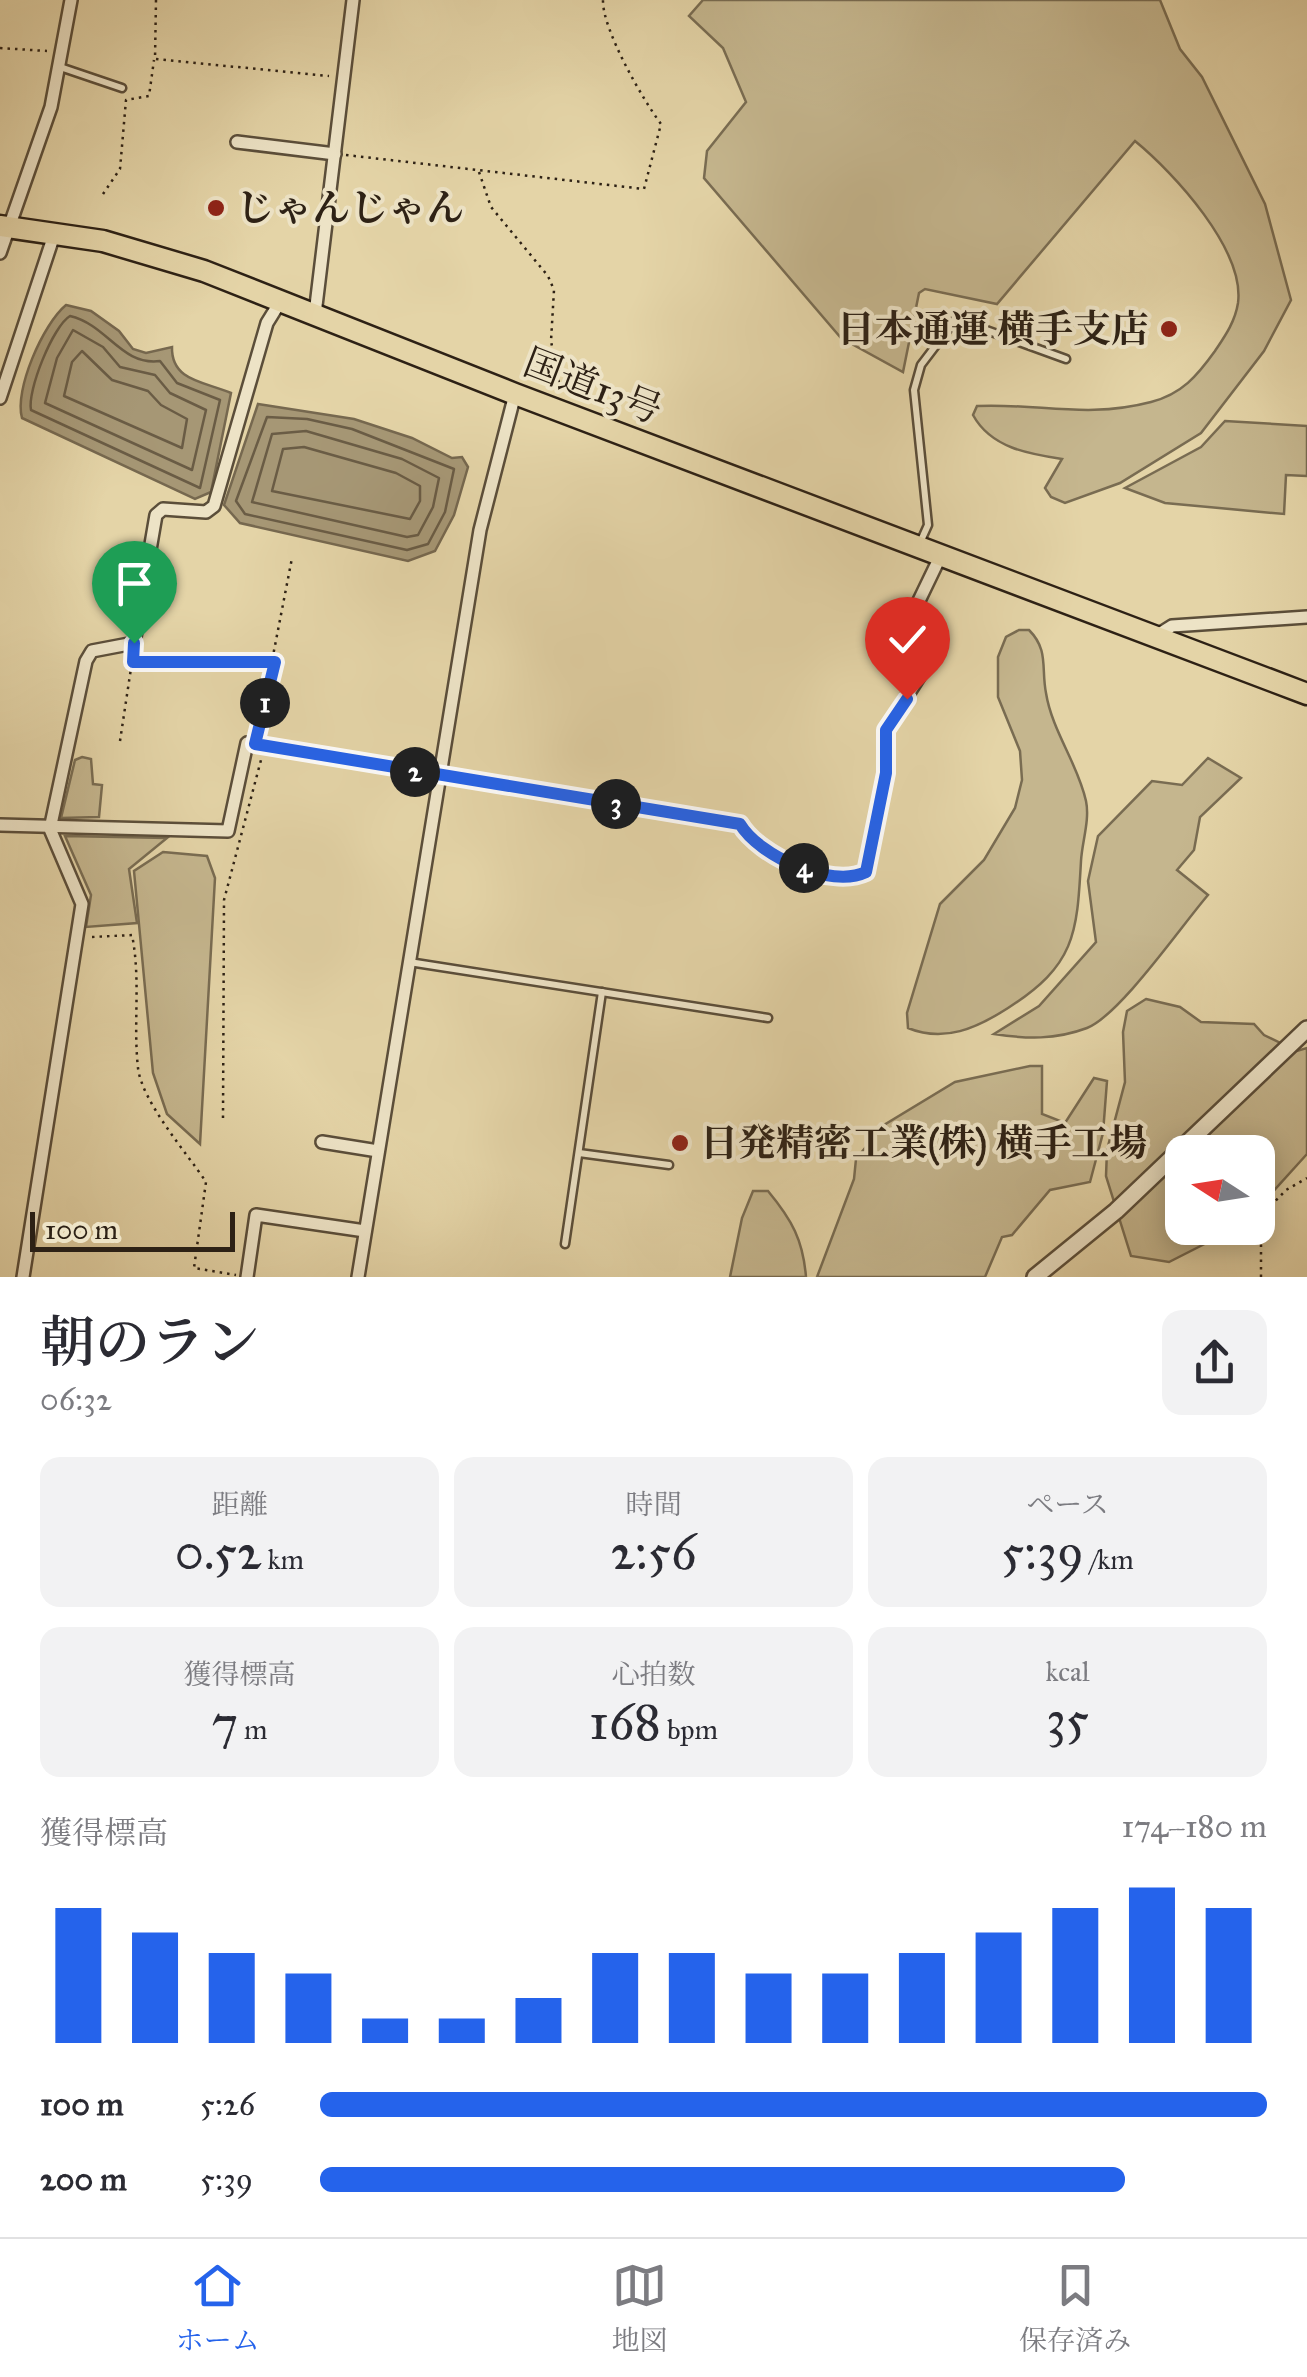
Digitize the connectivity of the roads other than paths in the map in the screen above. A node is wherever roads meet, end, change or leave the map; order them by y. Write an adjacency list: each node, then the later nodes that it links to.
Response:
1 (71, 0): 3 (street)
2 (353, 0): 6 (street)
3 (60, 67): 4 (lane); 7 (street)
4 (122, 88)
5 (237, 142): 6 (street)
6 (335, 154): 11 (street)
7 (6, 226): 8 (highway, 国道13号); 9 (street)
8 (55, 231): 10 (highway, 国道13号); 14 (street)
9 (0, 254)
10 (280, 302): 11 (highway, 国道13号); 22 (street)
11 (315, 314): 13 (highway, 国道13号)
12 (1066, 358): 15 (lane)
13 (515, 394): 15 (highway, 国道13号); 20 (street)
14 (0, 398)
15 (919, 546): 16 (highway, 国道13号)
16 (941, 555): 18 (highway, 国道13号); 20 (street)
17 (1307, 617): 18 (street)
18 (1156, 636): 19 (highway, 国道13号)
19 (1307, 694)
20 (439, 776): 22 (street); 23 (street)
21 (0, 825): 22 (street)
22 (50, 828): 33 (street)
23 (408, 962): 24 (lane); 28 (street)
24 (602, 992): 25 (lane); 29 (lane)
25 (768, 1018)
26 (1307, 1029): 36 (street)
27 (322, 1142): 28 (street)
28 (378, 1152): 31 (street)
29 (579, 1153): 30 (lane); 32 (lane)
30 (669, 1165)
31 (366, 1231): 34 (street); 35 (street)
32 (565, 1244)
33 (23, 1277)
34 (248, 1277)
35 (358, 1277)
36 (1035, 1277)

